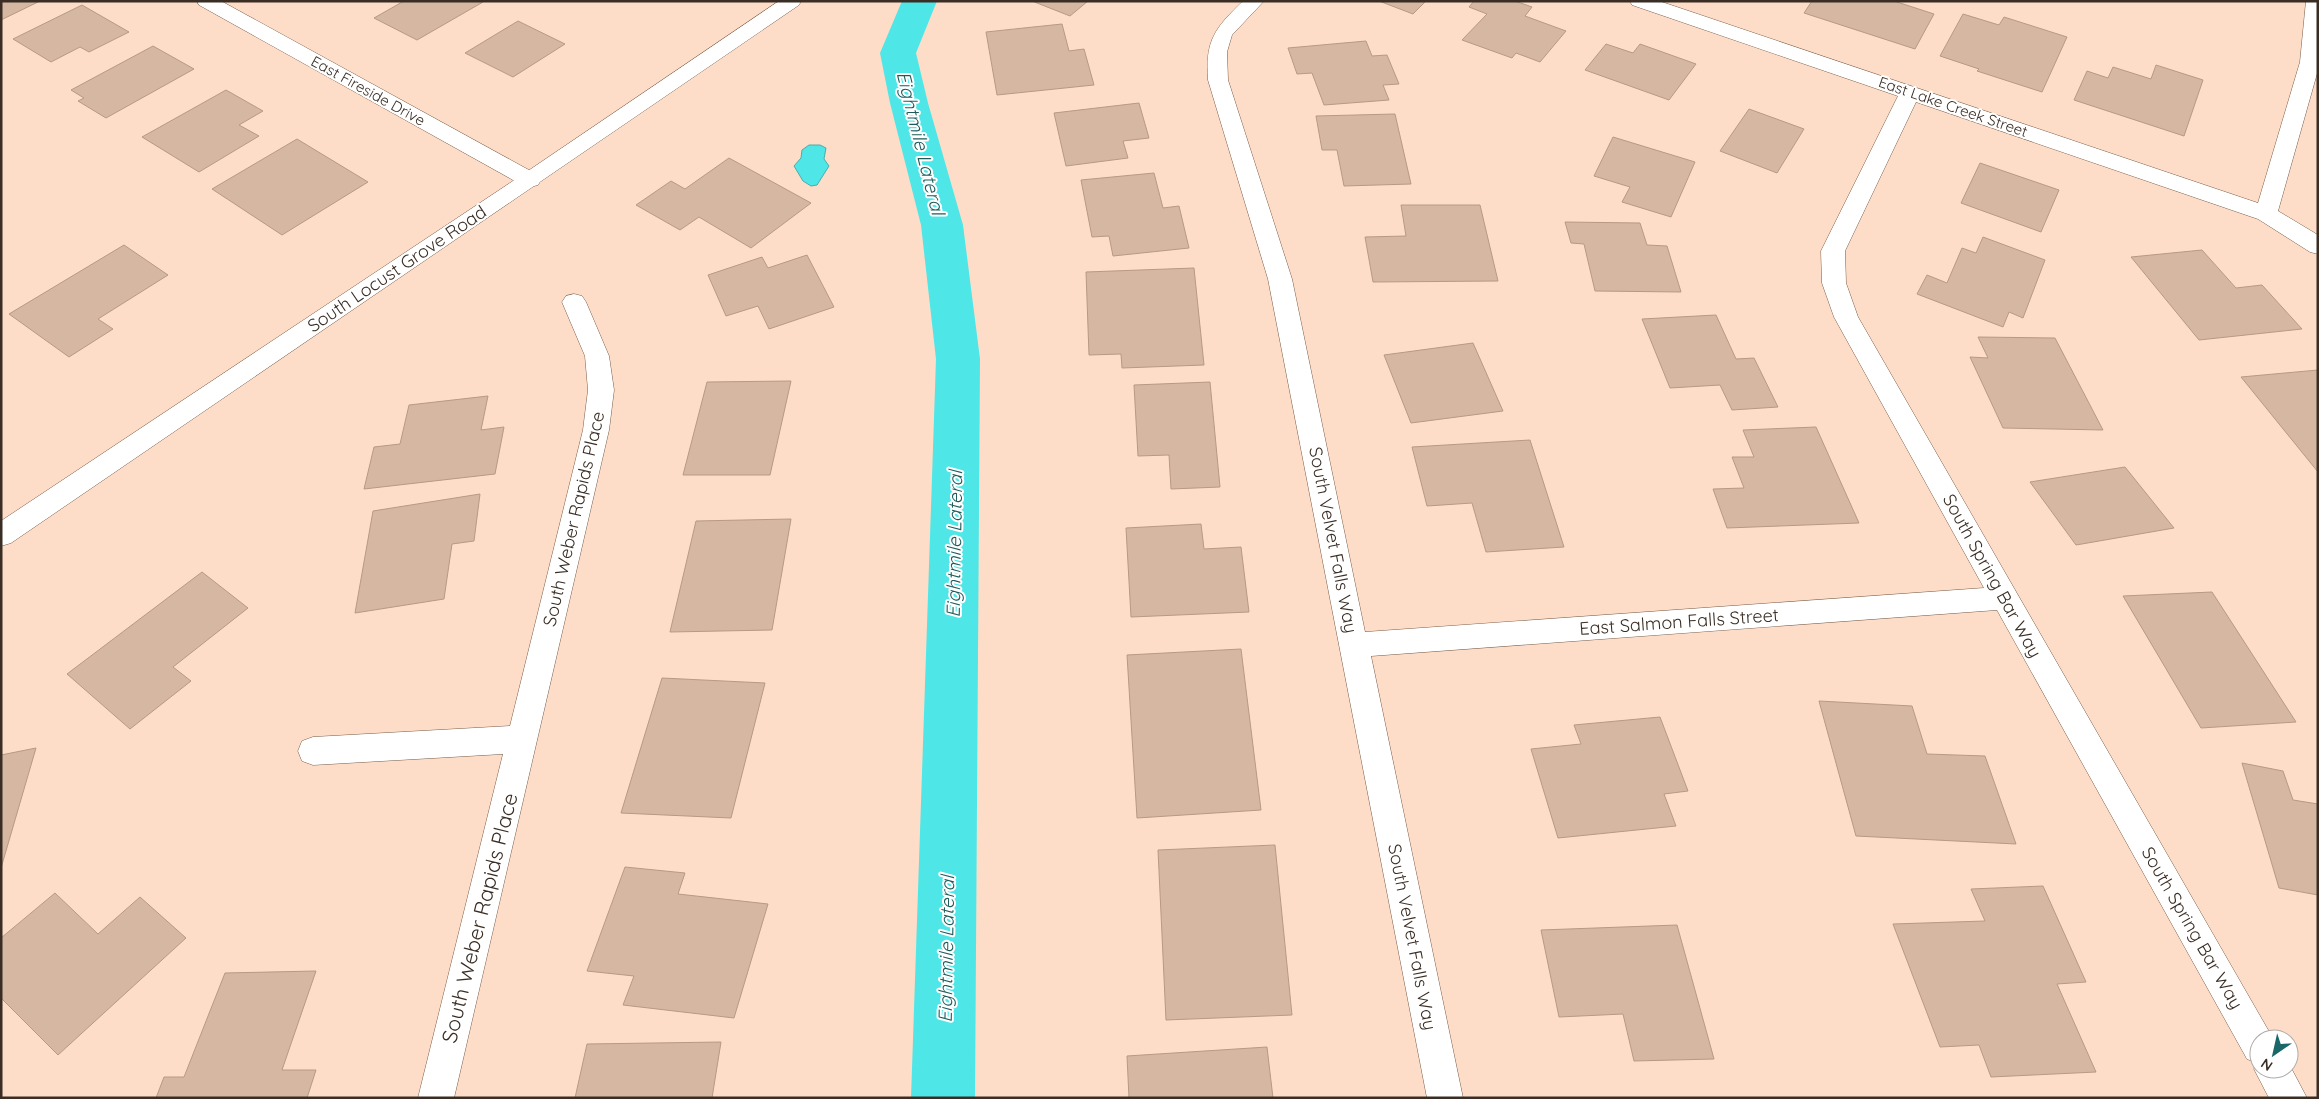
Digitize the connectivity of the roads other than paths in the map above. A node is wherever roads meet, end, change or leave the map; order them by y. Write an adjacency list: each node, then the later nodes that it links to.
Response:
1 (206, 1): 7 (street, East Fireside Drive)
2 (792, 1): 7 (street, South Locust Grove Road)
3 (1255, 1): 13 (street, South Velvet Falls Way)
4 (1639, 1): 6 (street, East Lake Creek Street)
5 (2316, 1): 8 (street)
6 (1910, 92): 8 (street, East Lake Creek Street); 12 (street, South Spring Bar Way)
7 (530, 180): 11 (street, South Locust Grove Road)
8 (2266, 214): 9 (street, East Lake Creek Street)
9 (2318, 246)
10 (574, 302): 14 (street, South Weber Rapids Place)
11 (1, 535)
12 (2005, 598): 13 (street, East Salmon Falls Street); 16 (street, South Spring Bar Way)
13 (1354, 645): 19 (street, South Velvet Falls Way)
14 (523, 739): 15 (street); 18 (street, South Weber Rapids Place)
15 (312, 751)
16 (2249, 1029)
17 (2278, 1079): 20 (street)
18 (436, 1098)
19 (1444, 1098)
20 (2289, 1098)

